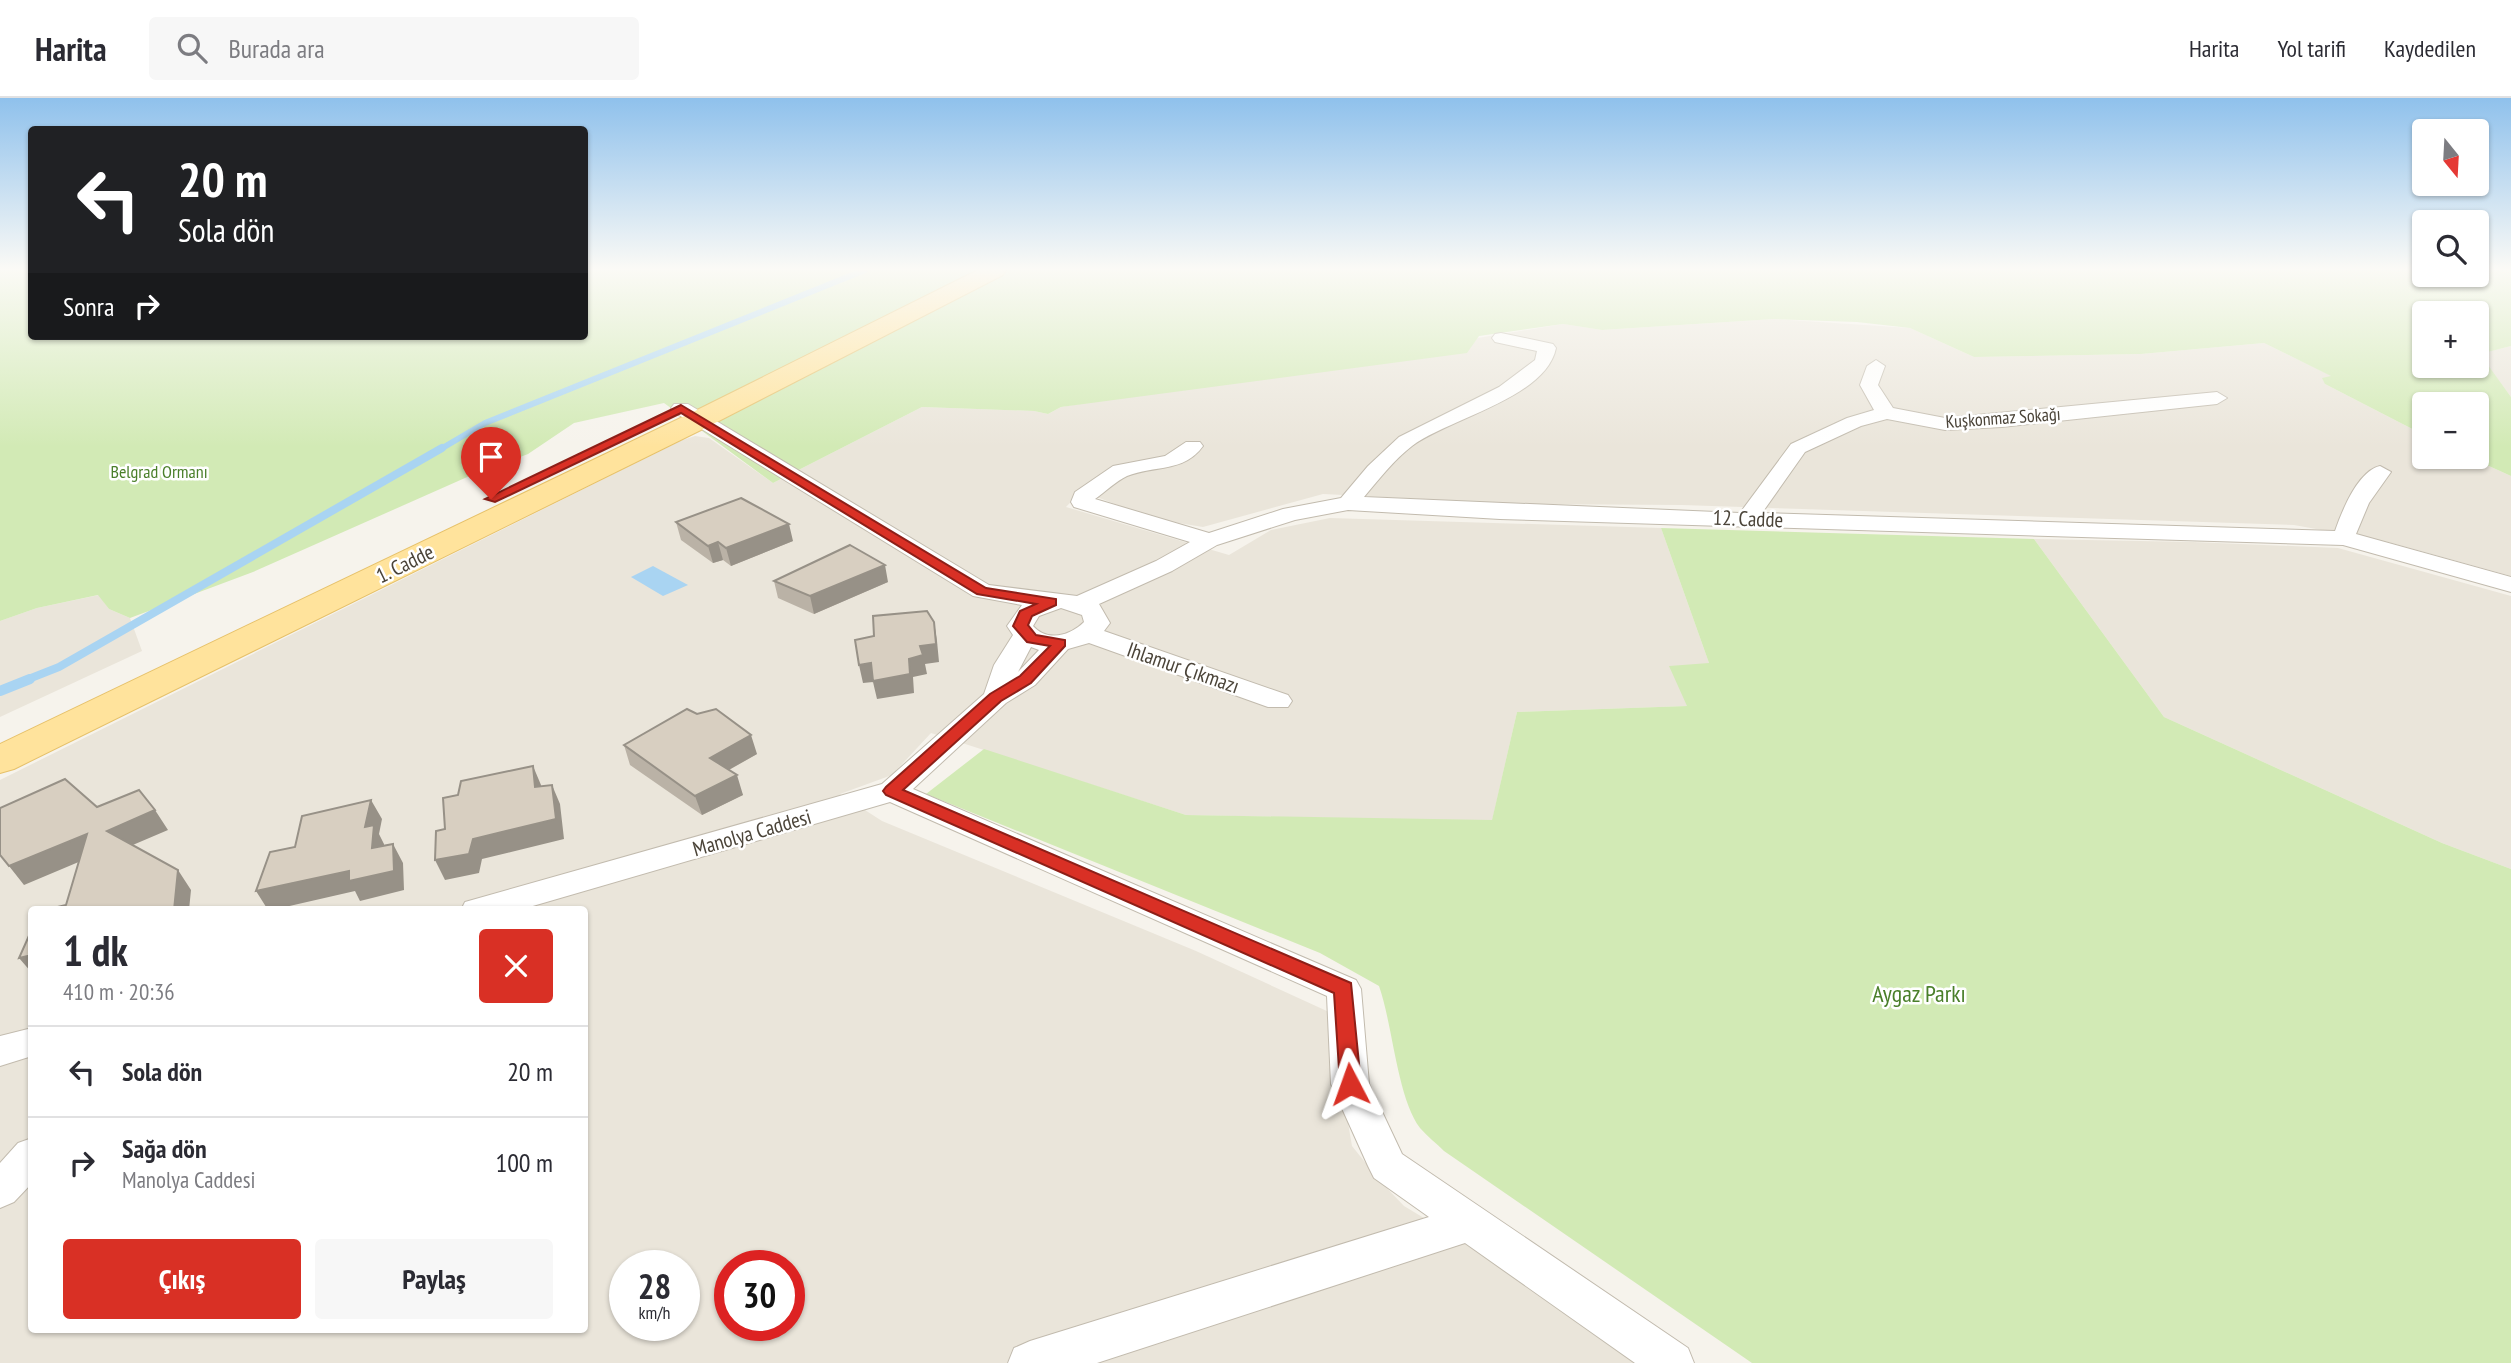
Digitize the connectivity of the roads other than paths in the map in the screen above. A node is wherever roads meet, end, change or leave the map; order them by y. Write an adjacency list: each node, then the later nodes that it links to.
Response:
1 (851, 329): 7 (main road, 1. Cadde)
2 (870, 329): 7 (main road, 1. Cadde)
3 (1501, 338): 10 (street)
4 (1876, 366): 6 (street)
5 (2217, 398): 6 (street, Kuşkonmaz Sokağı)
6 (1886, 413): 11 (street, Kuşkonmaz Sokağı)
7 (691, 414): 15 (street); 22 (main road, 1. Cadde); 23 (main road, 1. Cadde)
8 (1193, 446): 13 (street)
9 (2380, 472): 12 (street)
10 (1348, 503): 11 (street, 12. Cadde); 13 (street, 12. Cadde)
11 (1748, 517): 12 (street, 12. Cadde)
12 (2344, 538): 14 (street, 12. Cadde)
13 (1209, 540): 17 (street, 12. Cadde)
14 (2511, 584)
15 (982, 591): 16 (street, Ihlamur Çıkmazı); 18 (street)
16 (1051, 602): 17 (street, Ihlamur Çıkmazı); 18 (street)
17 (1088, 618): 19 (street, 12. Cadde); 21 (street, Ihlamur Çıkmazı)
18 (1023, 630): 19 (street); 20 (street)
19 (1060, 643): 20 (street, Manolya Caddesi)
20 (996, 697): 24 (street, Manolya Caddesi)
21 (1278, 701)
22 (0, 731)
23 (0, 760)
24 (892, 791): 25 (street, Manolya Caddesi); 30 (street)
25 (492, 906)
26 (28, 1043): 27 (street)
27 (0, 1051)
28 (28, 1159): 29 (street)
29 (0, 1190)
30 (1471, 1223): 31 (street); 32 (street)
31 (1030, 1363)
32 (1672, 1363)

